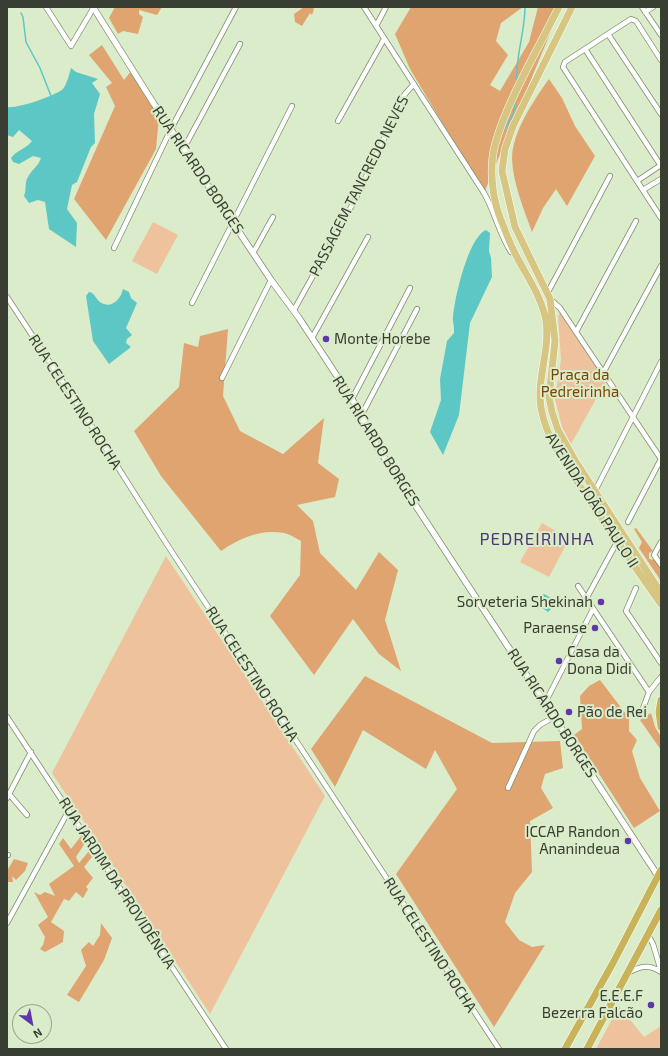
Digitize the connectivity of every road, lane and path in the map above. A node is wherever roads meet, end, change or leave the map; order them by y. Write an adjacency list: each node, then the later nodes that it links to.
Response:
1 (46, 7): 2 (street)
2 (93, 7): 22 (street, RUA RICARDO BORGES)
3 (236, 7): 22 (street)
4 (364, 7): 11 (street)
5 (386, 7): 11 (street)
6 (559, 7): 36 (main road, AVENIDA JOÃO PAULO II)
7 (572, 7): 40 (main road, AVENIDA JOÃO PAULO II)
8 (642, 7): 10 (street)
9 (653, 7): 10 (street)
10 (645, 12): 13 (street)
11 (376, 26): 14 (street)
12 (608, 34): 16 (street); 17 (street); 20 (street)
13 (661, 36)
14 (384, 39): 18 (street); 21 (street)
15 (240, 44): 23 (street)
16 (585, 49): 24 (street); 27 (street)
17 (661, 60)
18 (414, 84): 36 (street); 44 (street, PASSAGEM TANCREDO NEVES)
19 (292, 106): 31 (street)
20 (661, 114)
21 (338, 121)
22 (171, 128): 23 (street, RUA RICARDO BORGES); 34 (street)
23 (184, 148): 31 (street, RUA RICARDO BORGES)
24 (661, 166): 27 (street)
25 (610, 176): 40 (street)
26 (661, 179): 28 (street)
27 (637, 181): 28 (street)
28 (643, 190): 30 (street)
29 (273, 217): 35 (street)
30 (661, 218)
31 (232, 221): 35 (street, RUA RICARDO BORGES); 42 (street)
32 (636, 221): 45 (street)
33 (368, 237): 46 (street)
34 (114, 248)
35 (253, 253): 38 (street, RUA RICARDO BORGES)
36 (517, 257): 56 (main road, AVENIDA JOÃO PAULO II)
37 (661, 266): 48 (street)
38 (271, 280): 44 (street, RUA RICARDO BORGES); 49 (street)
39 (410, 288): 50 (street)
40 (549, 296): 45 (street); 54 (main road, AVENIDA JOÃO PAULO II)
41 (7, 298): 86 (street, RUA CELESTINO ROCHA)
42 (192, 303)
43 (417, 308): 51 (street)
44 (294, 310): 46 (street, RUA RICARDO BORGES)
45 (576, 332): 48 (street)
46 (312, 338): 50 (street, RUA RICARDO BORGES)
47 (661, 362): 52 (street)
48 (603, 373): 52 (street)
49 (222, 378)
50 (352, 400): 51 (street, RUA RICARDO BORGES)
51 (361, 416): 69 (street, RUA RICARDO BORGES)
52 (634, 417): 53 (street); 54 (street)
53 (661, 459): 55 (street)
54 (596, 492): 61 (main road, AVENIDA JOÃO PAULO II)
55 (628, 522)
56 (617, 542): 62 (street); 63 (main road, AVENIDA JOÃO PAULO II)
57 (661, 542): 58 (street)
58 (661, 565)
59 (578, 586): 62 (street)
60 (636, 588): 65 (street)
61 (661, 593)
62 (586, 599): 64 (street)
63 (661, 604)
64 (593, 609): 67 (street); 69 (street)
65 (661, 663)
66 (661, 677): 67 (street)
67 (649, 692): 70 (street)
68 (661, 700): 73 (highway)
69 (545, 703): 72 (street, RUA RICARDO BORGES)
70 (642, 711)
71 (7, 717): 74 (street, RUA JARDIM DA PROVIDÊNCIA)
72 (554, 717): 75 (street); 79 (street, RUA RICARDO BORGES)
73 (661, 727)
74 (31, 752): 76 (street); 77 (street, RUA JARDIM DA PROVIDÊNCIA)
75 (508, 788)
76 (8, 796): 78 (street)
77 (69, 810): 81 (street); 85 (street, RUA JARDIM DA PROVIDÊNCIA)
78 (28, 815)
79 (659, 873): 87 (highway)
80 (661, 910): 82 (highway)
81 (7, 923)
82 (648, 935): 83 (street); 84 (highway)
83 (661, 971): 84 (street)
84 (628, 973): 88 (highway)
85 (226, 1049)
86 (499, 1049)
87 (565, 1049)
88 (587, 1049)

